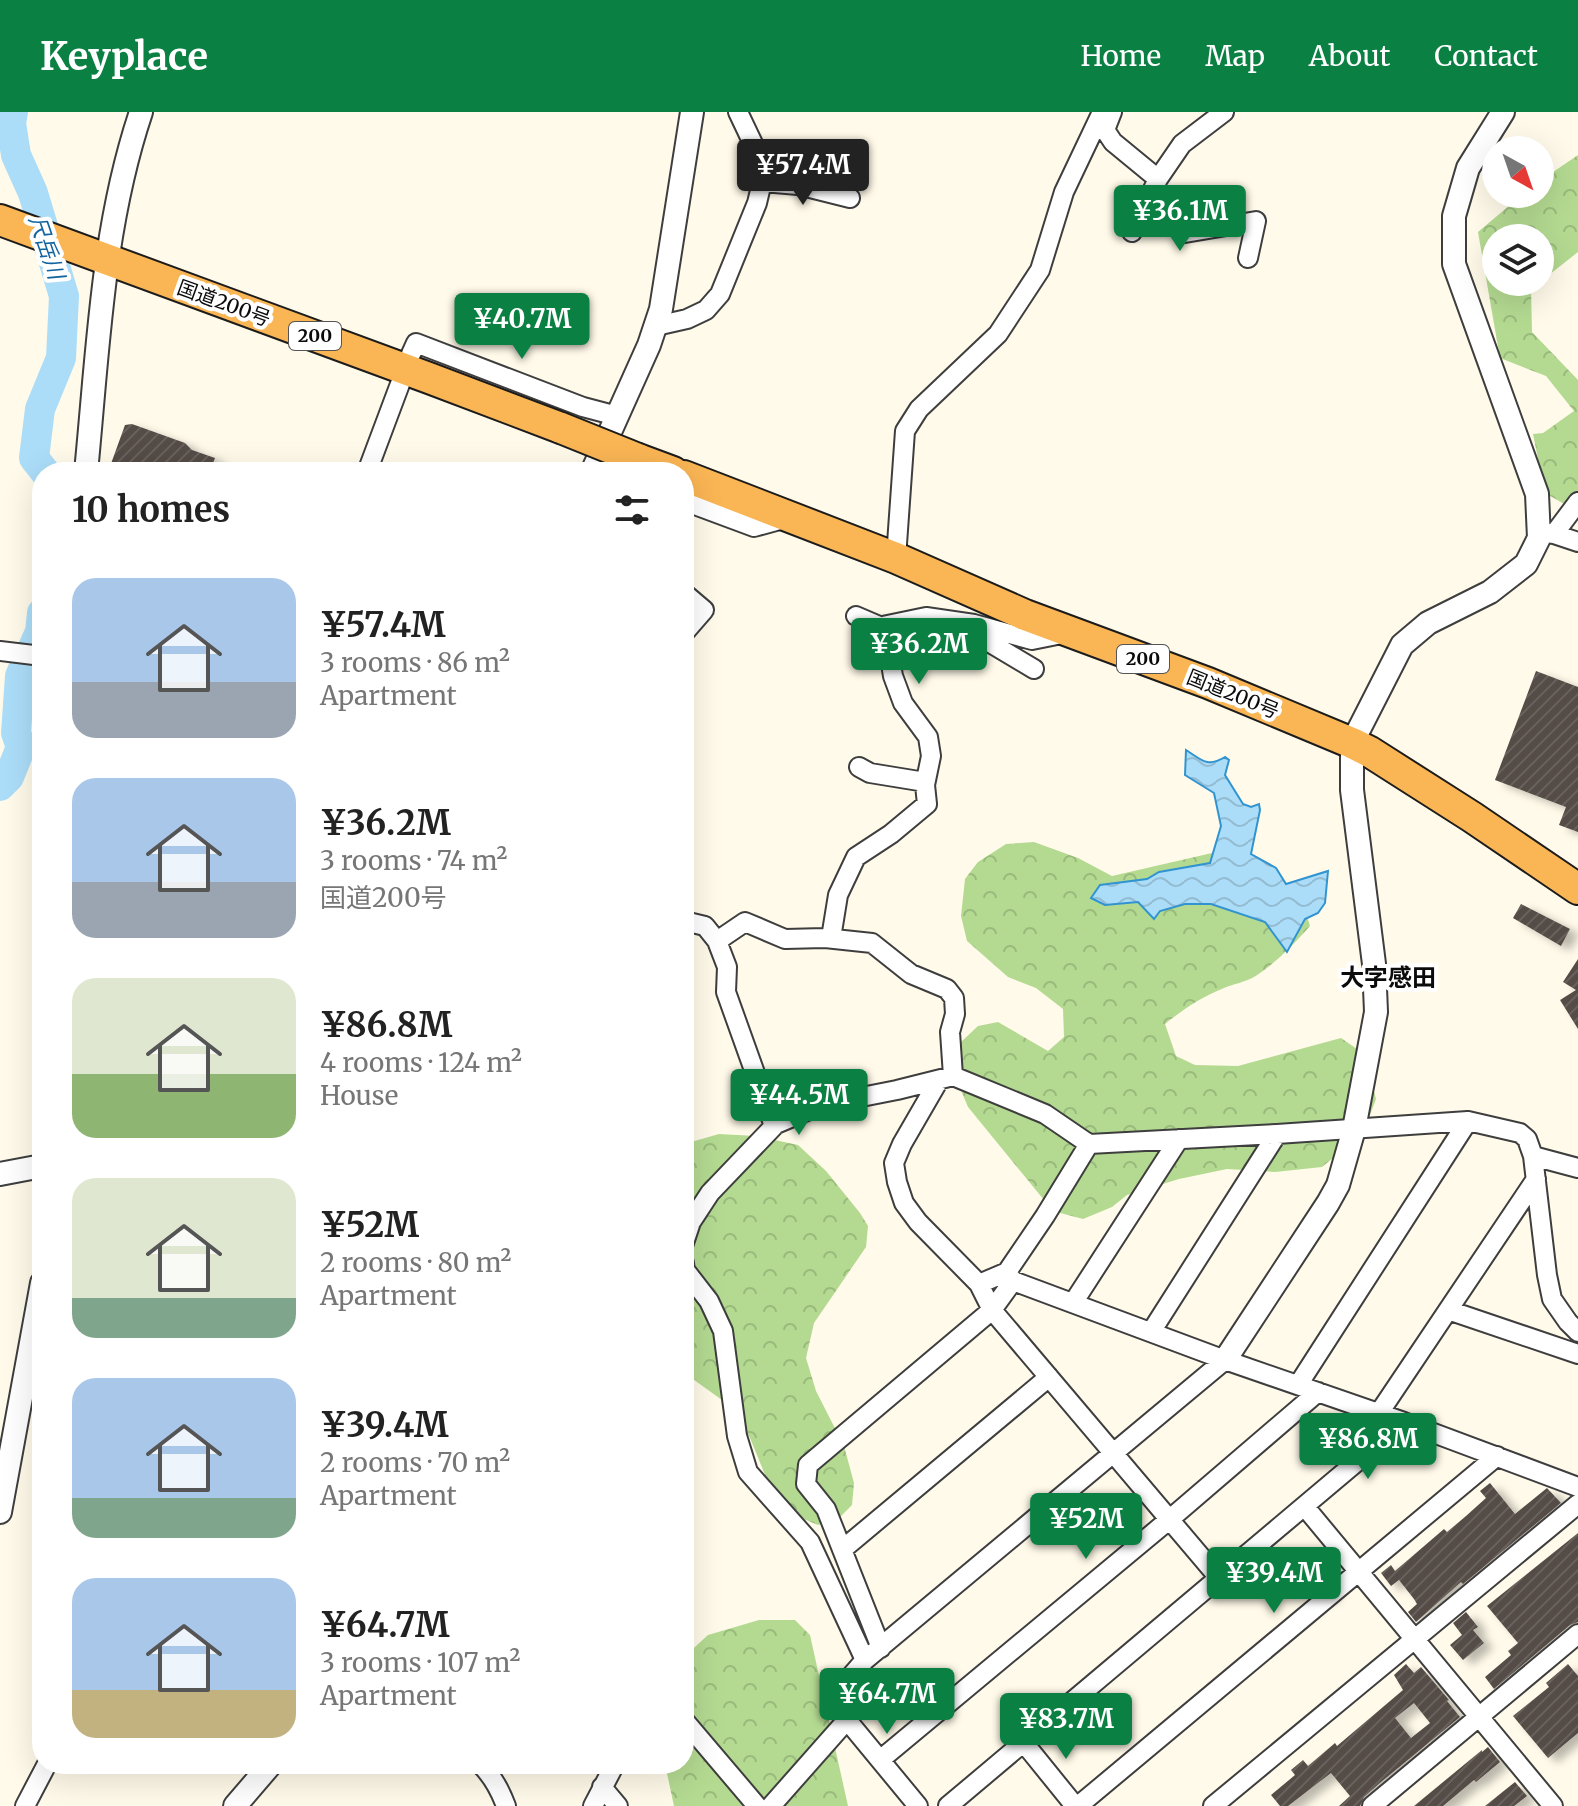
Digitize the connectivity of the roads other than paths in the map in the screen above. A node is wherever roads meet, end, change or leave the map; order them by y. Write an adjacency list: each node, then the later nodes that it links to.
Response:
1 (141, 112): 15 (street)
2 (692, 112): 16 (street)
3 (738, 112): 9 (street)
4 (1102, 112): 30 (street)
5 (1112, 112): 8 (street)
6 (1224, 112): 8 (street)
7 (1503, 112): 28 (street)
8 (1158, 179): 11 (street)
9 (762, 182): 10 (street); 16 (street)
10 (850, 198)
11 (1145, 205): 13 (street); 14 (street)
12 (5, 222): 15 (highway, 国道200号 / 200)
13 (1132, 232)
14 (1248, 258)
15 (107, 260): 20 (street); 23 (highway, 国道200号 / 200, bridge)
16 (656, 326): 19 (street)
17 (411, 354): 19 (street)
18 (400, 384): 21 (street)
19 (617, 416): 22 (street)
20 (87, 462)
21 (371, 462)
22 (596, 462)
23 (646, 462)
24 (694, 480): 27 (highway, 国道200号 / 200)
25 (1578, 502): 28 (street)
26 (694, 505): 27 (street)
27 (789, 517): 30 (highway, 国道200号 / 200)
28 (1546, 533): 29 (street); 40 (street)
29 (1578, 542)
30 (896, 558): 36 (highway, 国道200号 / 200)
31 (694, 602): 34 (street)
32 (856, 616): 35 (street)
33 (954, 621): 35 (street); 36 (street); 39 (street)
34 (694, 622)
35 (878, 627): 42 (street)
36 (1073, 632): 40 (highway, 国道200号 / 200)
37 (4, 652): 38 (street)
38 (32, 655)
39 (1034, 669)
40 (1352, 743): 43 (highway, 国道200号 / 200); 50 (street)
41 (859, 767): 42 (street)
42 (925, 785): 45 (street)
43 (1578, 889)
44 (694, 923): 46 (street)
45 (831, 938): 46 (street); 47 (street)
46 (717, 941): 49 (street)
47 (946, 1078): 49 (street); 53 (street); 62 (street)
48 (1468, 1121): 50 (street); 54 (street); 72 (street)
49 (774, 1126): 59 (street)
50 (1354, 1129): 51 (street); 70 (street)
51 (1277, 1134): 52 (street); 66 (street)
52 (1179, 1139): 53 (street); 63 (street)
53 (1089, 1144): 60 (street)
54 (1533, 1156): 56 (street); 58 (street)
55 (32, 1168): 57 (street)
56 (1578, 1168)
57 (0, 1174)
58 (1536, 1179): 65 (street); 67 (street)
59 (694, 1217)
60 (1010, 1276): 62 (street); 63 (street); 64 (street)
61 (694, 1282): 89 (street)
62 (979, 1284): 64 (street)
63 (1073, 1303): 66 (street)
64 (992, 1310): 71 (street); 83 (street)
65 (1448, 1310): 69 (street); 74 (street)
66 (1151, 1332): 70 (street)
67 (1578, 1332)
68 (32, 1338): 81 (street)
69 (1578, 1354)
70 (1225, 1360): 72 (street); 76 (street)
71 (1049, 1377): 76 (street); 83 (street)
72 (1298, 1385): 73 (street)
73 (1318, 1392): 74 (street); 82 (street)
74 (1379, 1413): 75 (street)
75 (1404, 1422): 77 (street); 80 (street)
76 (1115, 1454): 82 (street); 88 (street)
77 (1497, 1456): 78 (street); 84 (street)
78 (1578, 1487)
79 (1578, 1504): 86 (street)
80 (1305, 1507): 84 (street); 85 (street)
81 (0, 1512)
82 (1170, 1519): 85 (street); 94 (street)
83 (843, 1549): 88 (street)
84 (1359, 1572): 86 (street); 110 (street)
85 (1219, 1578): 93 (street)
86 (1415, 1638): 90 (street); 111 (street)
87 (1575, 1642): 90 (street)
88 (881, 1648): 89 (street)
89 (865, 1660): 91 (street)
90 (1480, 1716): 100 (street); 112 (street)
91 (847, 1720): 94 (street); 107 (street)
92 (694, 1732): 106 (street)
93 (1024, 1743): 109 (street); 110 (street)
94 (880, 1760): 108 (street)
95 (42, 1774): 101 (street)
96 (262, 1774): 102 (street)
97 (490, 1774): 103 (street)
98 (609, 1774): 99 (street)
99 (602, 1787): 104 (street); 105 (street)
100 (1542, 1802)
101 (25, 1806)
102 (235, 1806)
103 (506, 1806)
104 (593, 1806)
105 (618, 1806)
106 (757, 1806)
107 (771, 1806)
108 (918, 1806)
109 (948, 1806)
110 (1077, 1806)
111 (1213, 1806)
112 (1372, 1806)

